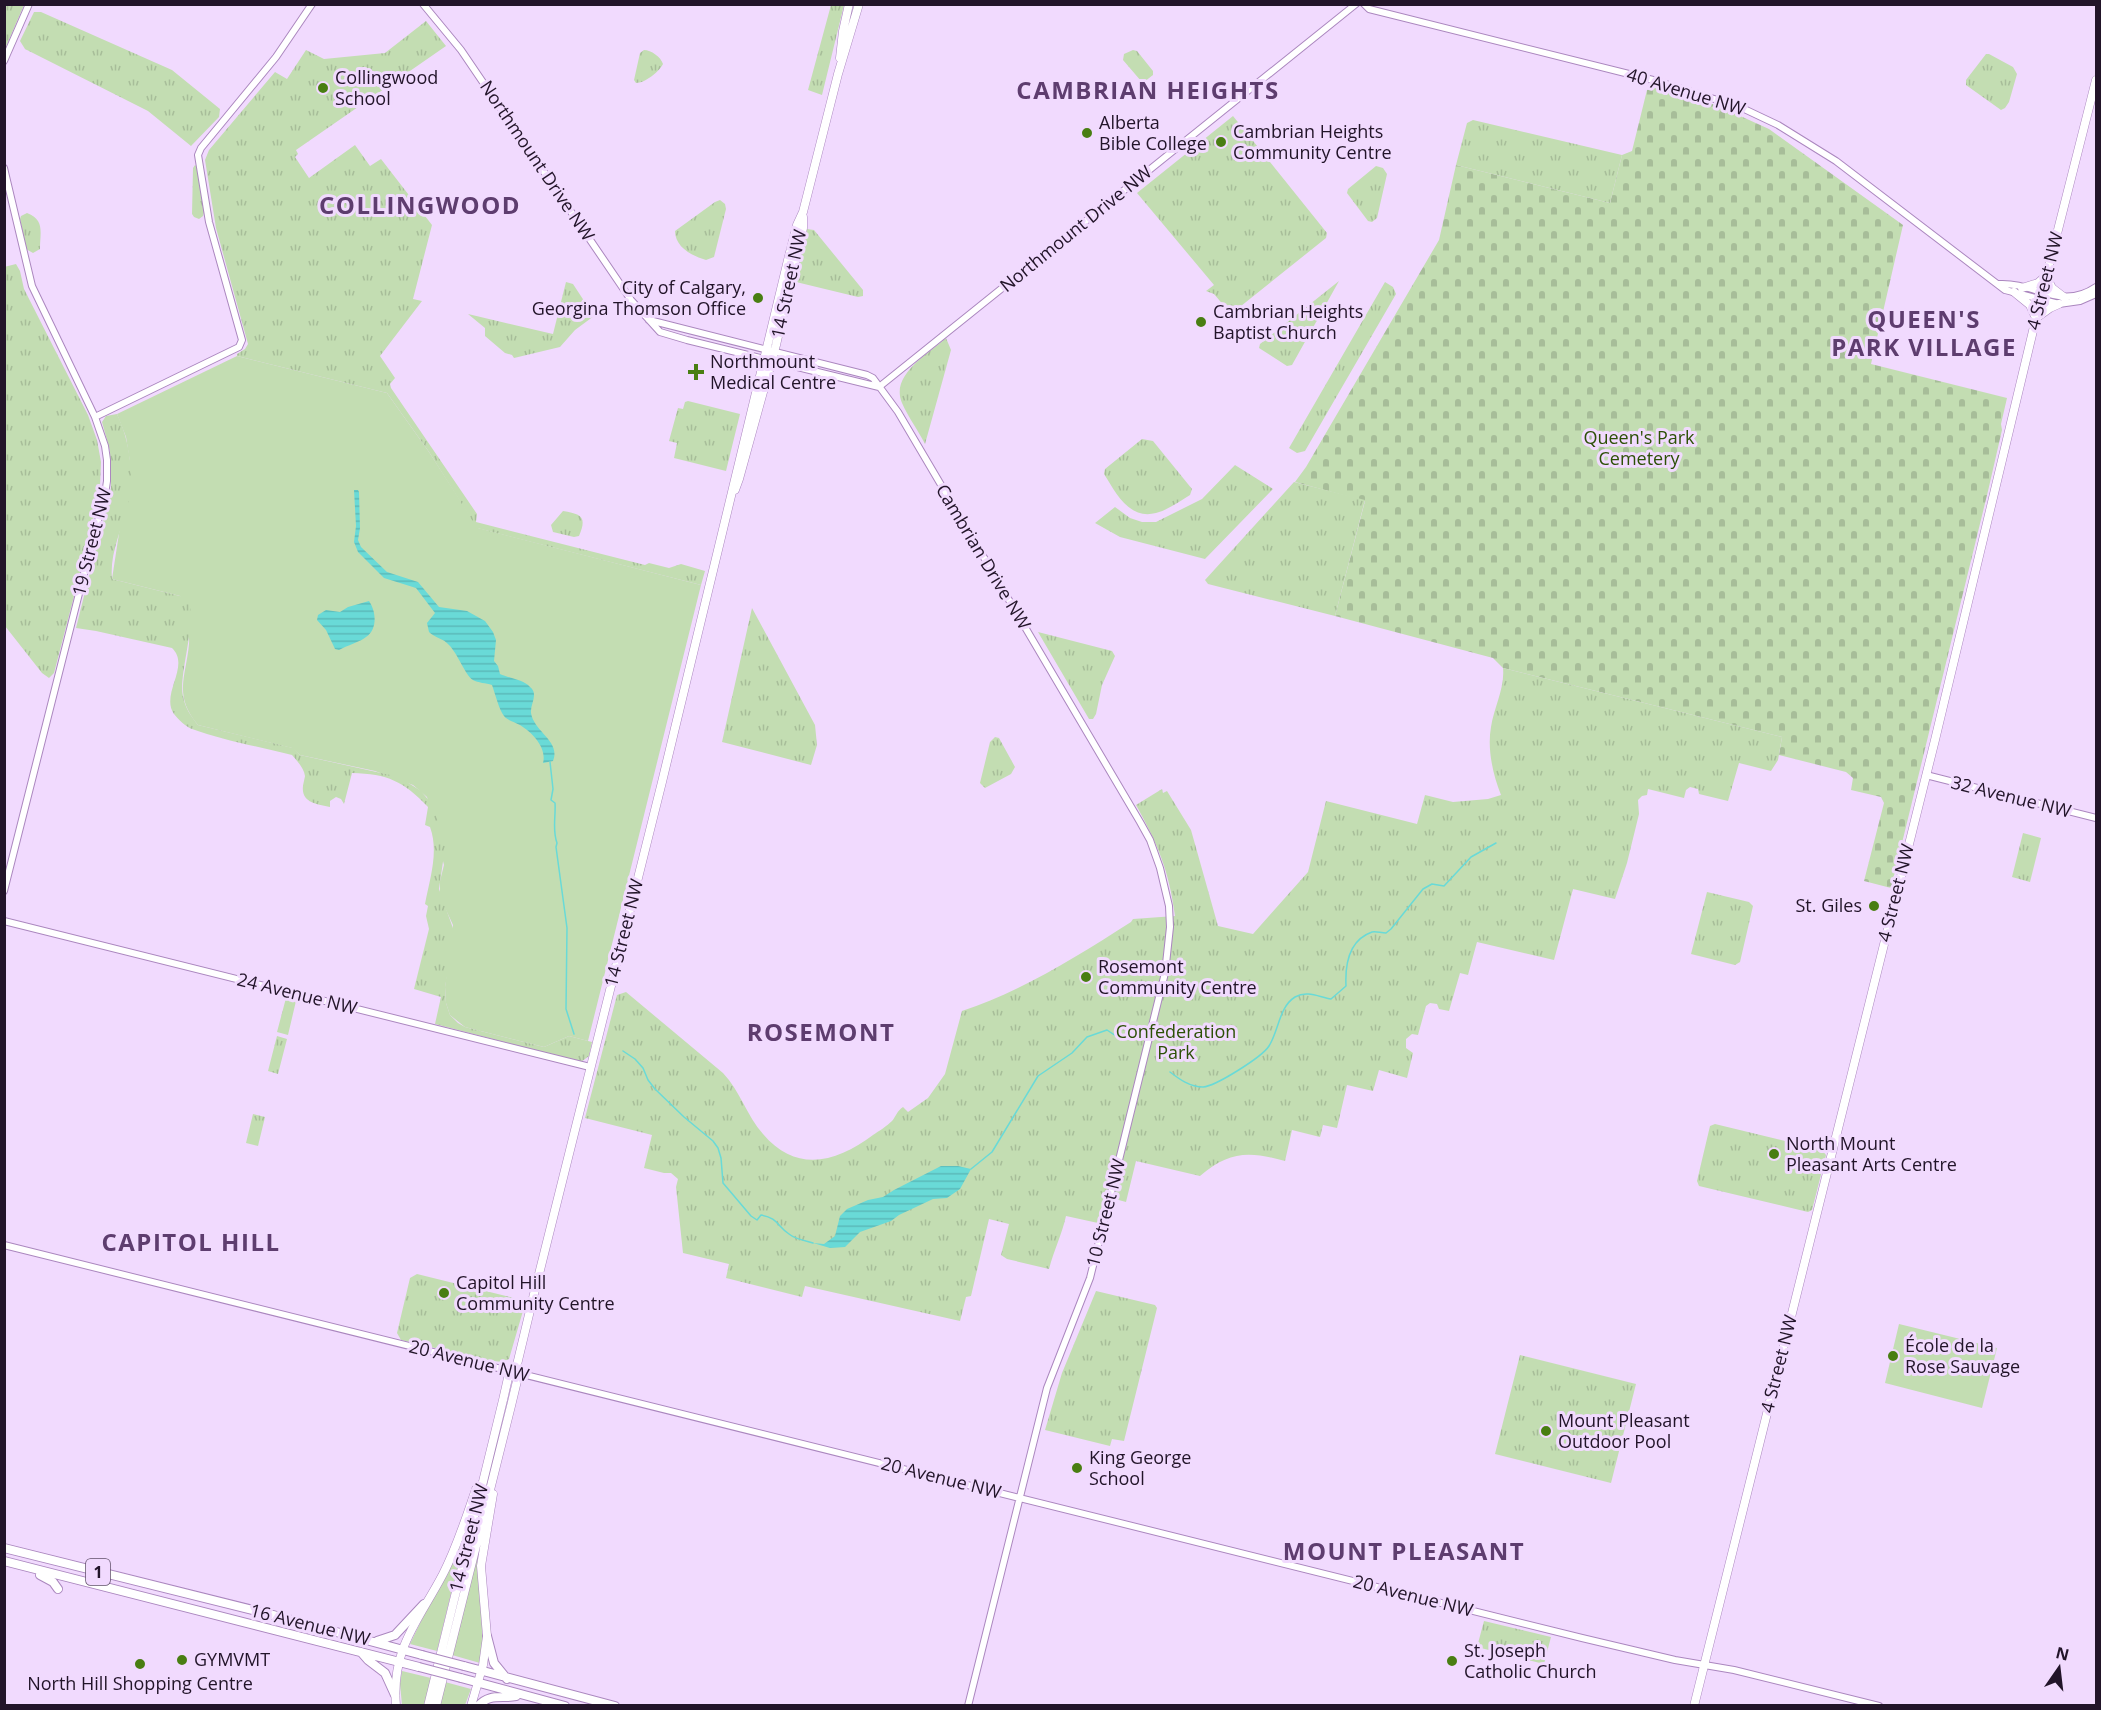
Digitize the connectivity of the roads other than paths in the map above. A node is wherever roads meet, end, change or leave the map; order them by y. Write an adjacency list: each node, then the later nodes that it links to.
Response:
1 (29, 4): 8 (street)
2 (312, 4): 25 (street)
3 (423, 4): 21 (street, Northmount Drive NW)
4 (849, 4): 9 (main road, 14 Street NW)
5 (859, 4): 9 (main road, 14 Street NW)
6 (1356, 4): 24 (street, Northmount Drive NW)
7 (1364, 4): 13 (street, 40 Avenue NW)
8 (4, 61)
9 (838, 74): 22 (main road, 14 Street NW)
10 (2097, 80): 12 (main road, 4 Street NW)
11 (4, 168): 25 (street, 19 Street NW)
12 (2046, 276): 15 (main road); 18 (main road, 4 Street NW); 19 (main road)
13 (1998, 284): 15 (street, 40 Avenue NW); 16 (street, 40 Avenue NW)
14 (2097, 287): 19 (street)
15 (2022, 288): 18 (street, 40 Avenue NW)
16 (2014, 292): 18 (street, 40 Avenue NW); 20 (main road)
17 (2097, 294): 19 (street, 40 Avenue NW)
18 (2041, 296): 19 (street, 40 Avenue NW); 20 (main road, 4 Street NW)
19 (2062, 301): 20 (main road)
20 (2036, 318): 27 (main road, 4 Street NW)
21 (649, 320): 22 (street); 23 (street, Northmount Drive NW)
22 (770, 351): 23 (main road, 14 Street NW); 24 (street)
23 (767, 361): 24 (street, Northmount Drive NW); 33 (main road, 14 Street NW)
24 (879, 387): 26 (street, Cambrian Drive NW)
25 (95, 417): 29 (street, 19 Street NW)
26 (1085, 728): 38 (street, 10 Street NW)
27 (1926, 775): 28 (street, 32 Avenue NW); 49 (main road, 4 Street NW)
28 (2097, 818)
29 (8, 864): 30 (street, 19 Street NW)
30 (6, 876): 31 (street, 19 Street NW)
31 (4, 891)
32 (4, 921): 33 (street, 24 Avenue NW)
33 (590, 1067): 35 (main road, 14 Street NW)
34 (4, 1245): 35 (street, 20 Avenue NW)
35 (515, 1373): 36 (main road, 14 Street NW); 37 (main road, 14 Street NW); 38 (street, 20 Avenue NW)
36 (489, 1457): 43 (main road); 56 (main road, 14 Street NW)
37 (498, 1459): 44 (main road); 57 (main road, 14 Street NW)
38 (1019, 1498): 49 (street, 20 Avenue NW); 62 (street, 10 Street NW)
39 (4, 1548): 45 (highway, 16 Avenue NW / 1)
40 (4, 1561): 41 (highway, 16 Avenue NW / 1)
41 (26, 1567): 42 (highway); 47 (highway, 16 Avenue NW / 1)
42 (58, 1589)
43 (424, 1604): 45 (highway); 46 (main road)
44 (487, 1636): 50 (main road); 51 (highway)
45 (375, 1642): 46 (highway, 16 Avenue NW / 1)
46 (403, 1650): 48 (main road); 50 (highway, 16 Avenue NW / 1, bridge)
47 (360, 1652): 48 (highway, 16 Avenue NW / 1); 53 (highway)
48 (399, 1662): 52 (highway, 16 Avenue NW / 1, bridge); 53 (main road)
49 (1704, 1665): 63 (main road, 4 Street NW); 64 (street, 20 Avenue NW)
50 (482, 1671): 51 (highway, 16 Avenue NW / 1); 52 (main road)
51 (508, 1679): 61 (highway, 16 Avenue NW / 1)
52 (478, 1683): 54 (highway, 16 Avenue NW / 1); 58 (main road)
53 (395, 1695): 55 (main road)
54 (523, 1695): 59 (highway); 60 (highway, 16 Avenue NW / 1)
55 (396, 1706)
56 (428, 1706)
57 (436, 1706)
58 (471, 1706)
59 (478, 1706)
60 (565, 1706)
61 (615, 1706)
62 (968, 1706)
63 (1694, 1706)
64 (1879, 1706)

